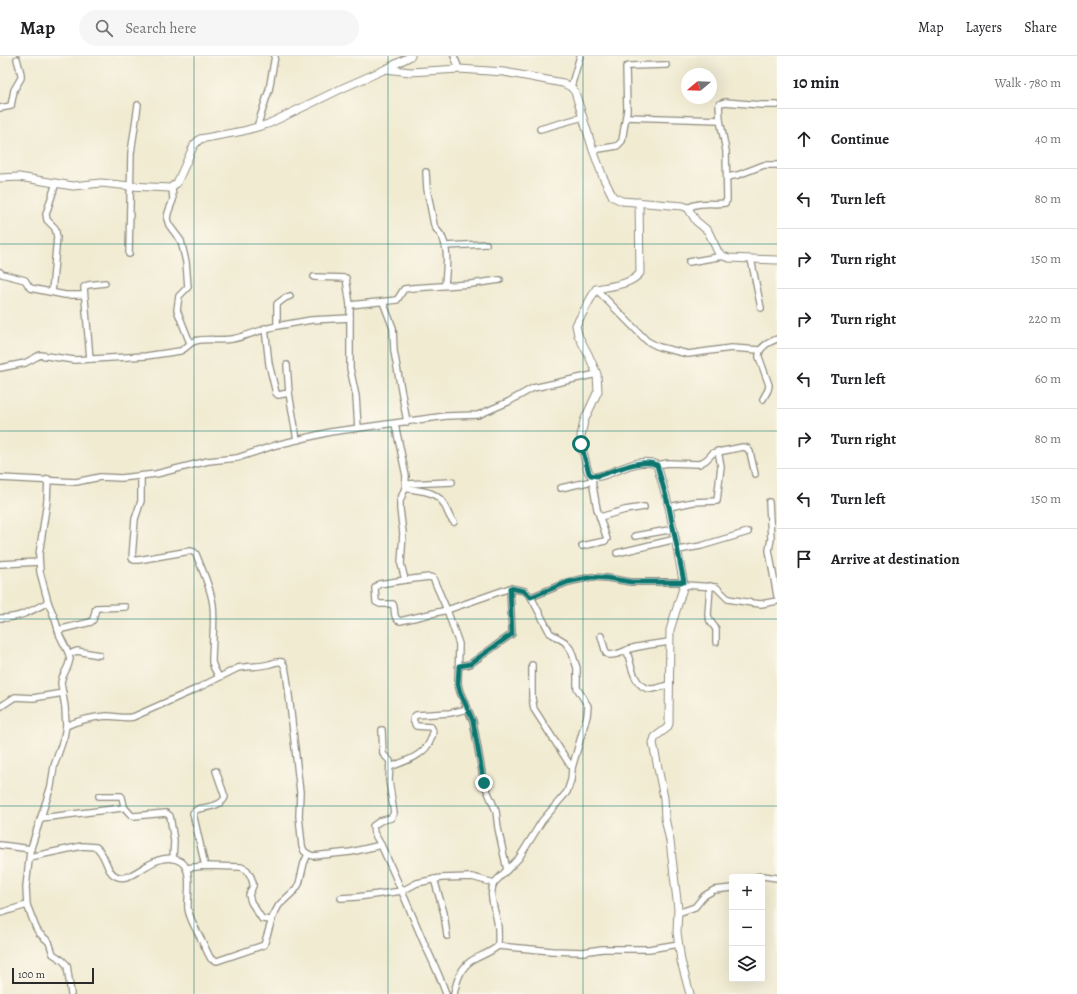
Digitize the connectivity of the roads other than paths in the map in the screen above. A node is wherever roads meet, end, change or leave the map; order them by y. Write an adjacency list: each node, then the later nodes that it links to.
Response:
1 (275, 56): 16 (street)
2 (411, 56): 7 (street)
3 (454, 56): 8 (street)
4 (580, 56): 9 (street)
5 (17, 59): 12 (street)
6 (666, 65): 14 (street)
7 (386, 69): 8 (street); 16 (street)
8 (459, 69): 9 (street)
9 (571, 87): 13 (street)
10 (777, 104): 15 (street)
11 (138, 105): 24 (street)
12 (0, 108)
13 (583, 117): 17 (street); 18 (street)
14 (626, 117): 15 (street); 18 (street)
15 (720, 120): 21 (street)
16 (257, 127): 25 (street)
17 (540, 129)
18 (593, 150): 26 (street)
19 (777, 164): 21 (street)
20 (426, 172): 29 (street)
21 (727, 177): 27 (street)
22 (0, 178): 23 (street)
23 (56, 183): 24 (street); 41 (street)
24 (130, 186): 25 (street); 30 (street)
25 (172, 187): 51 (street)
26 (639, 202): 27 (street); 40 (street)
27 (688, 208): 31 (street)
28 (486, 244): 29 (street)
29 (445, 246): 39 (street)
30 (129, 254)
31 (723, 256): 32 (street); 34 (street)
32 (751, 259): 33 (street); 46 (street)
33 (777, 260)
34 (689, 262)
35 (0, 272): 41 (street)
36 (314, 277): 45 (street)
37 (500, 280): 39 (street)
38 (105, 283): 42 (street)
39 (446, 285): 44 (street)
40 (596, 289): 52 (street); 56 (street)
41 (52, 292): 42 (street)
42 (84, 295): 53 (street)
43 (290, 296): 48 (street)
44 (382, 302): 45 (street); 59 (street)
45 (350, 305): 47 (street)
46 (761, 308)
47 (350, 318): 48 (street); 61 (street)
48 (277, 326): 49 (street)
49 (266, 328): 51 (street); 57 (street)
50 (777, 339): 52 (street)
51 (190, 343): 53 (street)
52 (759, 350): 58 (street)
53 (90, 359): 55 (street)
54 (287, 365): 57 (street)
55 (0, 368)
56 (597, 374): 59 (street); 68 (street)
57 (289, 393): 62 (street)
58 (763, 399)
59 (407, 422): 60 (street)
60 (395, 424): 61 (street); 71 (street)
61 (358, 428): 62 (street)
62 (297, 440): 66 (street)
63 (718, 451): 64 (street); 65 (street); 75 (street)
64 (657, 465): 68 (street); 75 (street)
65 (755, 474)
66 (142, 476): 69 (street); 107 (street)
67 (0, 478): 69 (street)
68 (591, 478): 72 (street); 76 (street)
69 (48, 479): 85 (street)
70 (452, 482): 71 (street)
71 (405, 486): 77 (street); 87 (street)
72 (561, 488)
73 (769, 502): 91 (street)
74 (644, 507): 76 (street)
75 (669, 507): 78 (street)
76 (600, 517): 82 (street)
77 (454, 522)
78 (674, 529): 80 (street); 81 (street)
79 (748, 532): 83 (street)
80 (635, 536)
81 (676, 539): 83 (street); 84 (street)
82 (582, 546)
83 (678, 550): 88 (street)
84 (617, 553)
85 (39, 562): 86 (street); 94 (street)
86 (0, 564)
87 (405, 580): 96 (street); 96 (street)
88 (684, 584): 89 (street); 92 (street); 100 (street)
89 (710, 586): 93 (street); 101 (street)
90 (510, 588): 92 (street); 96 (street); 106 (street)
91 (777, 596)
92 (531, 597): 115 (street)
93 (777, 601)
94 (48, 602): 97 (street); 98 (street)
95 (125, 607): 98 (street)
96 (447, 610): 106 (street)
97 (0, 618)
98 (58, 630): 103 (street)
99 (601, 636): 102 (street)
100 (669, 642): 102 (street); 108 (street)
101 (716, 642)
102 (627, 651): 108 (street)
103 (69, 654): 104 (street); 109 (street)
104 (99, 655)
105 (532, 665): 115 (street)
106 (459, 666): 111 (street)
107 (220, 677): 112 (street); 123 (street)
108 (670, 684): 138 (street)
109 (63, 693): 110 (street); 112 (street)
110 (0, 707)
111 (468, 708): 114 (street); 128 (street)
112 (66, 726): 119 (street)
113 (382, 730): 114 (street)
114 (390, 767): 121 (street)
115 (572, 768): 128 (street)
116 (216, 771): 126 (street)
117 (99, 796): 118 (street)
118 (124, 807): 119 (street); 125 (street)
119 (40, 818): 122 (street)
120 (0, 845): 122 (street)
121 (381, 845): 123 (street); 134 (street)
122 (31, 849): 124 (street)
123 (308, 854): 139 (street)
124 (30, 857): 125 (street); 136 (street)
125 (173, 859): 127 (street)
126 (205, 866): 127 (street); 139 (street)
127 (186, 868): 139 (street)
128 (507, 870): 132 (street)
129 (765, 876): 130 (street)
130 (777, 878)
131 (434, 879): 132 (street); 134 (street); 140 (street)
132 (494, 882): 142 (street)
133 (729, 888): 138 (street)
134 (402, 891): 135 (street); 144 (street)
135 (341, 898)
136 (27, 905): 137 (street); 143 (street)
137 (0, 913)
138 (678, 913): 141 (street)
139 (272, 920)
140 (447, 936)
141 (679, 944): 142 (street); 146 (street)
142 (498, 946): 145 (street)
143 (71, 994)
144 (446, 994)
145 (454, 994)
146 (690, 994)

